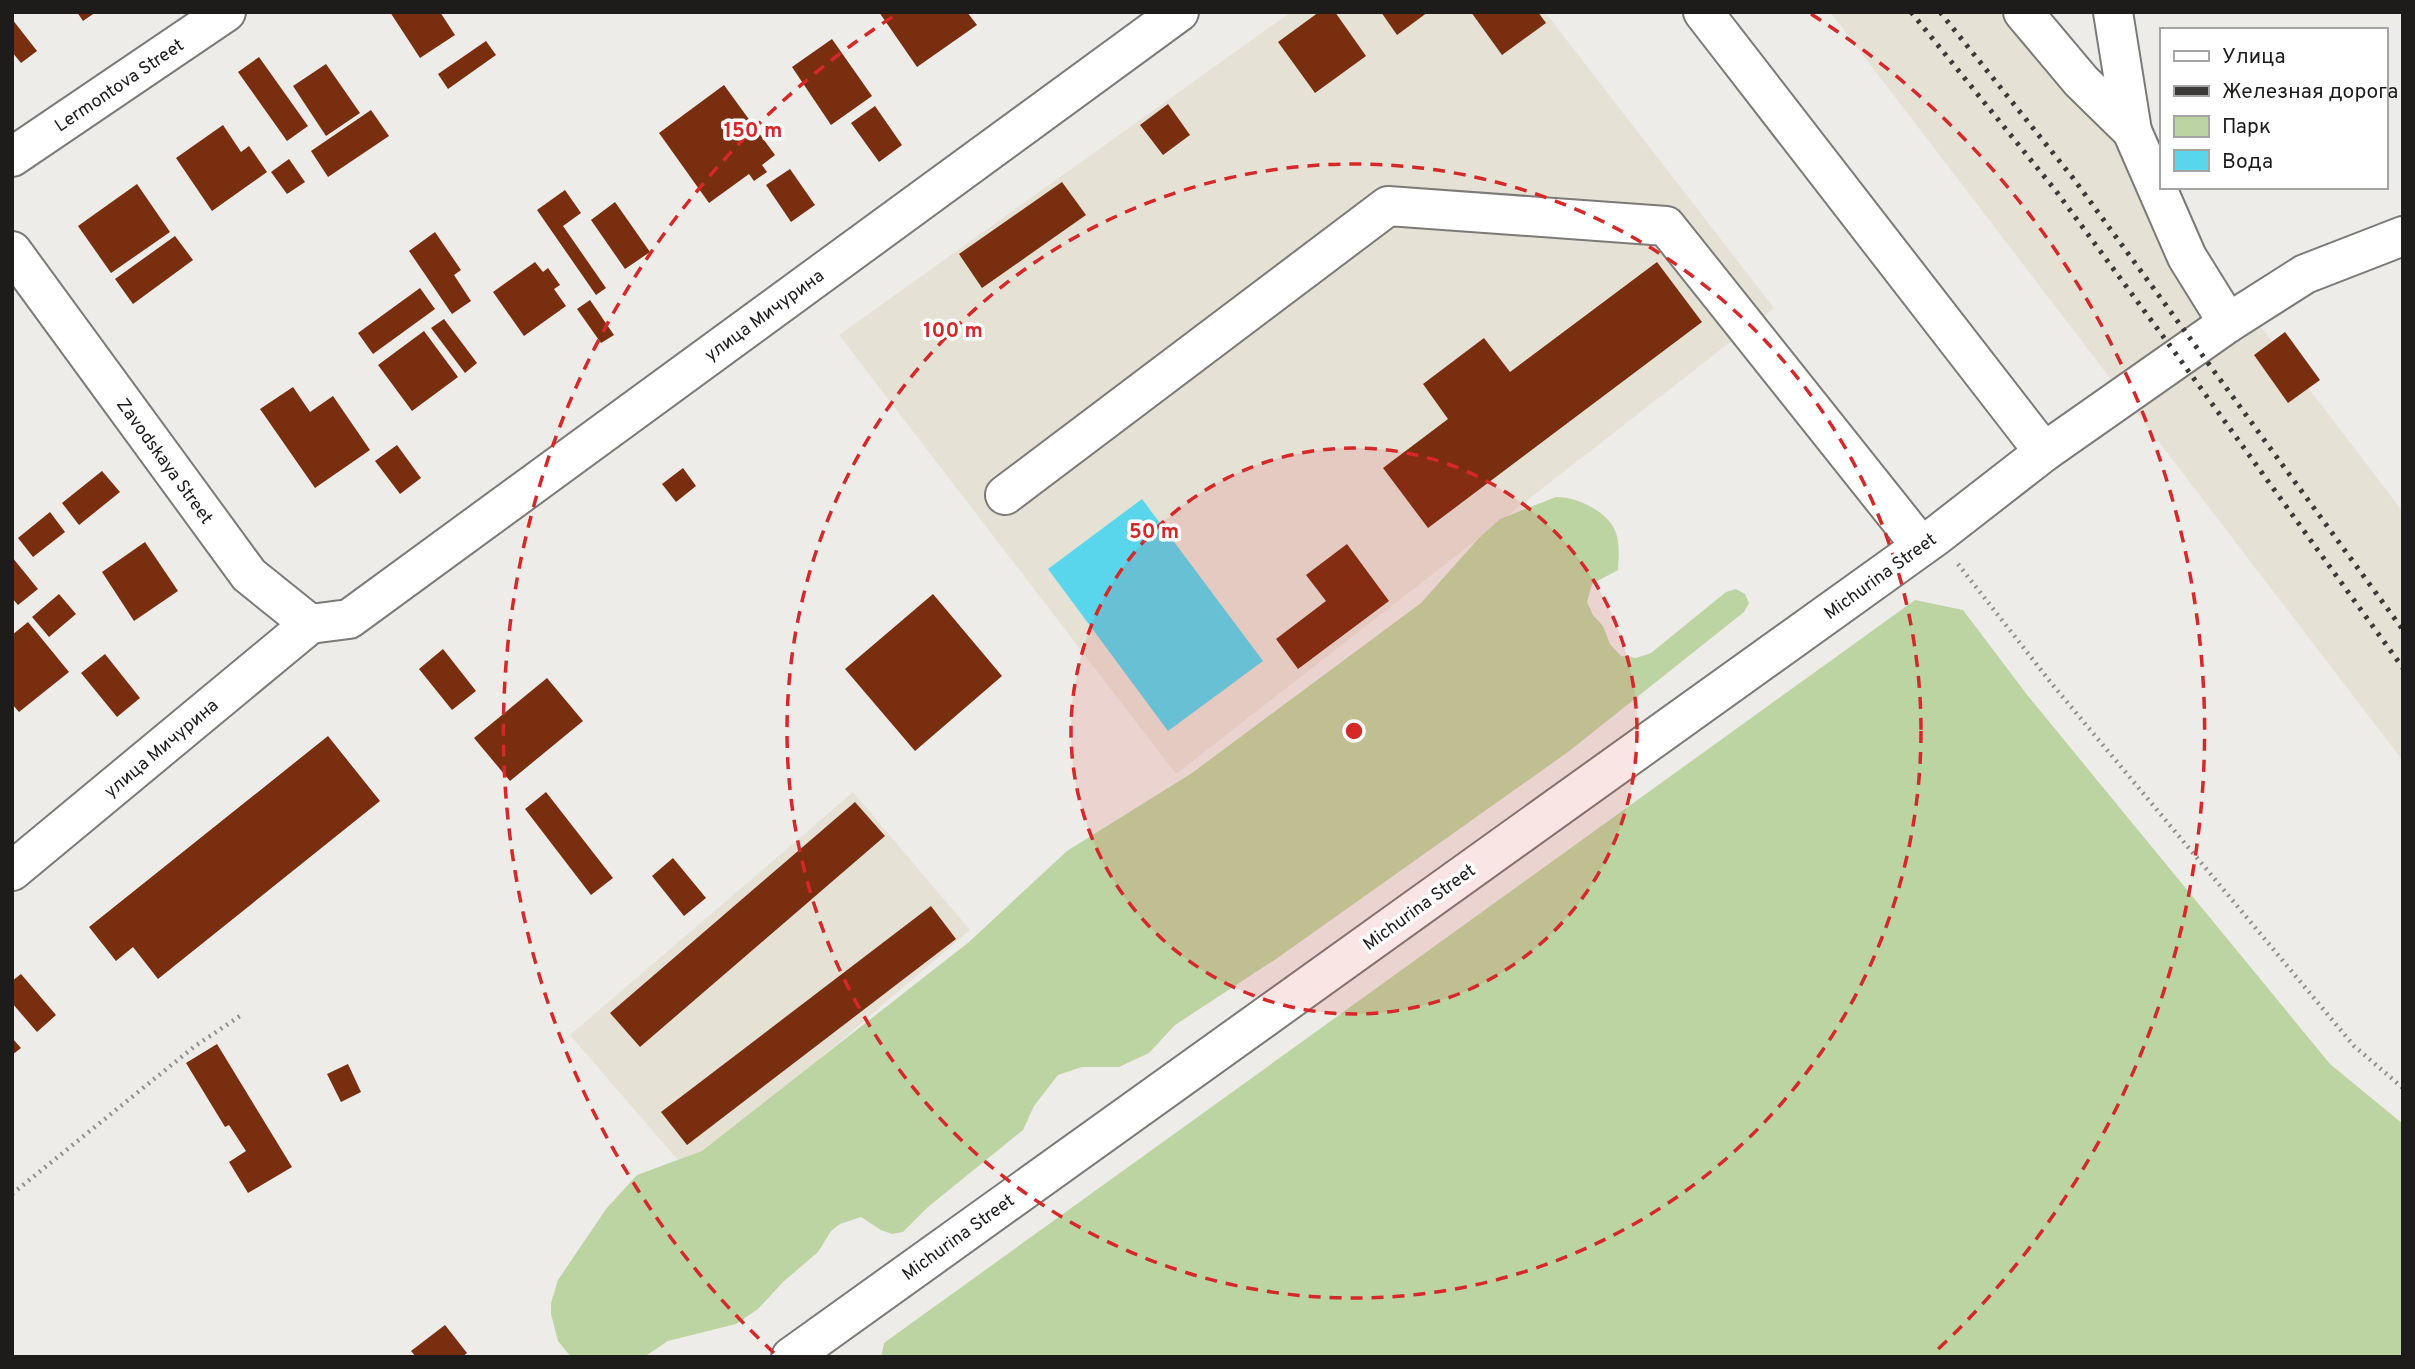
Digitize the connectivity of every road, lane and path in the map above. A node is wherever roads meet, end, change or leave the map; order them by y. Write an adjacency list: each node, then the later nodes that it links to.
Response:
1 (226, 12): 7 (street, Lermontova Street)
2 (1179, 12): 14 (street, улица Мичурина)
3 (1703, 12): 11 (street)
4 (2023, 12): 6 (street)
5 (2113, 12): 6 (street)
6 (2132, 131): 10 (street)
7 (12, 157)
8 (2403, 236): 10 (street, Michurina Street)
9 (12, 251): 14 (street, Zavodskaya Street)
10 (2228, 324): 11 (street, Michurina Street)
11 (2045, 452): 13 (street, Michurina Street)
12 (1005, 495): 13 (street)
13 (1929, 541): 17 (path); 19 (street, Michurina Street)
14 (310, 624): 15 (street, улица Мичурина)
15 (12, 871)
16 (243, 1014): 18 (path)
17 (2403, 1088)
18 (12, 1194)
19 (800, 1354)

